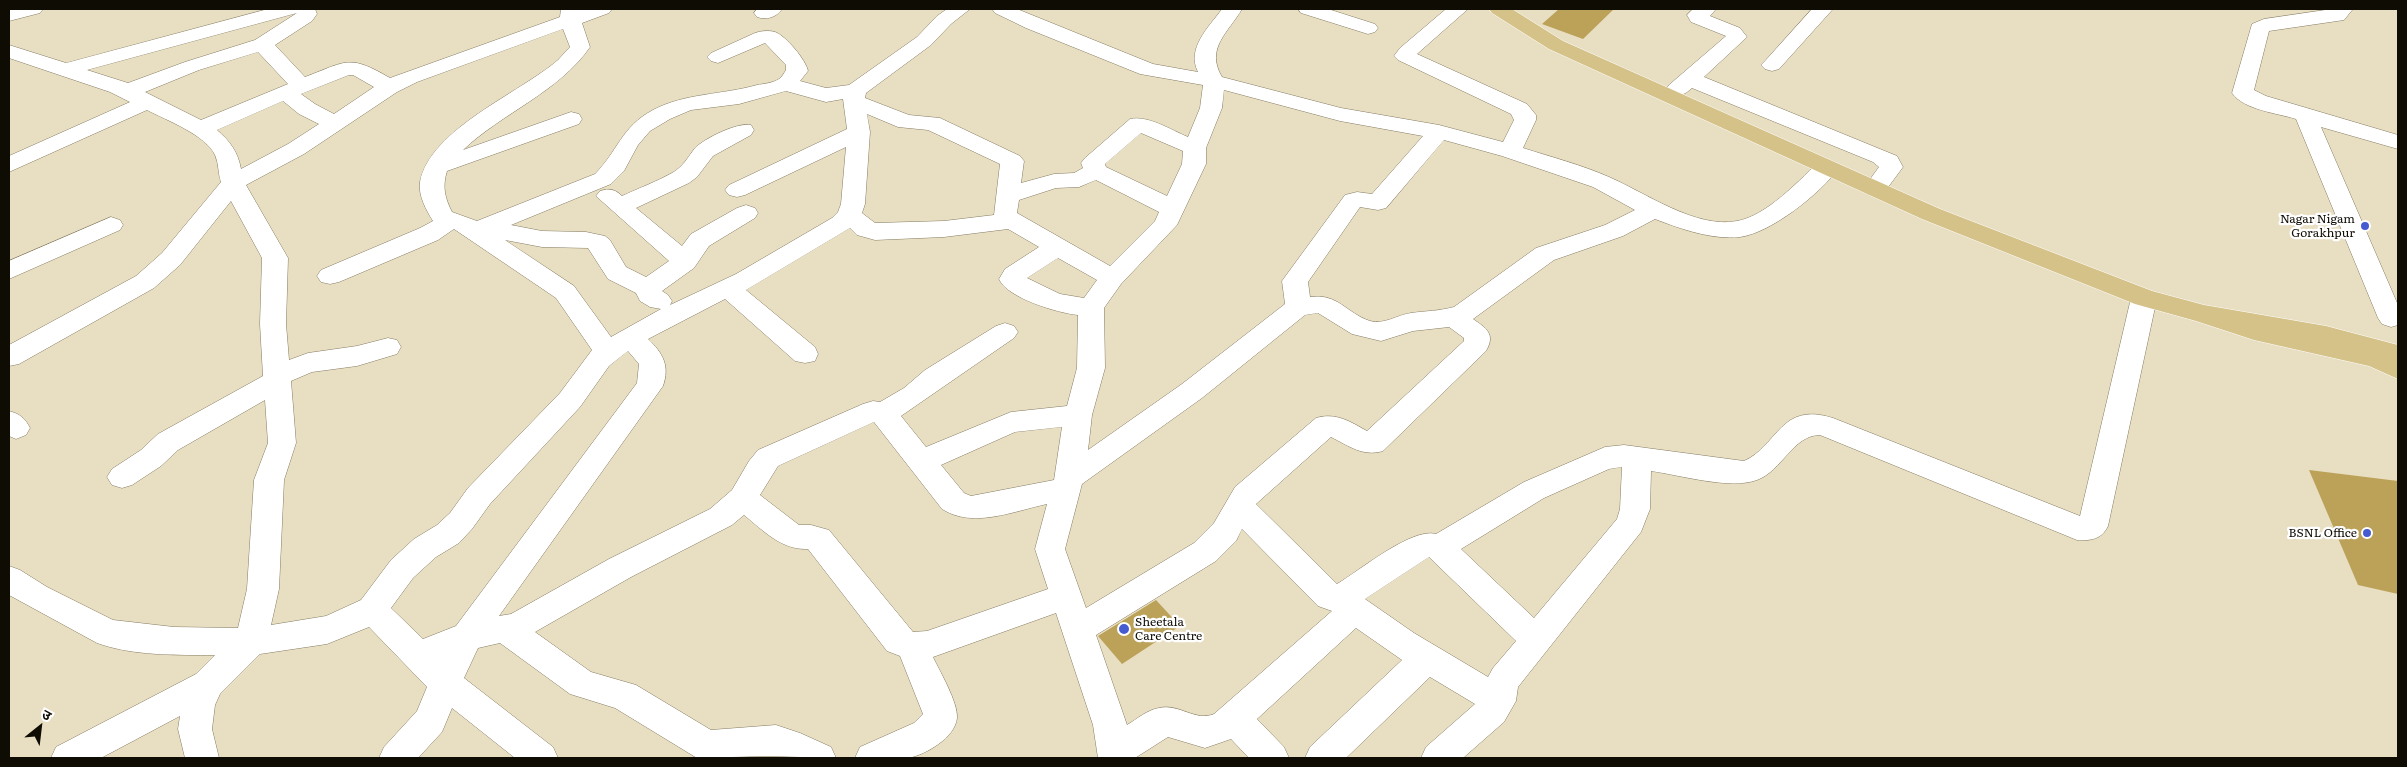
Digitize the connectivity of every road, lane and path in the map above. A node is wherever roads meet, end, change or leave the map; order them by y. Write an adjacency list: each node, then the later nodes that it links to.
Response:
1 (33, 9): 16 (street)
2 (289, 9): 23 (street)
3 (305, 9): 19 (street)
4 (602, 9): 15 (street)
5 (960, 9): 30 (street)
6 (1002, 9): 17 (street)
7 (1056, 9): 17 (street)
8 (1232, 9): 25 (street)
9 (1308, 9): 18 (street)
10 (1458, 9): 41 (street)
11 (1499, 9): 31 (main road)
12 (1706, 9): 24 (street)
13 (1823, 9): 22 (street)
14 (2343, 9): 32 (street)
15 (571, 14): 27 (street); 43 (street)
16 (9, 16)
17 (1030, 22): 25 (street)
18 (1368, 28)
19 (262, 44): 28 (street); 29 (street)
20 (9, 51): 23 (street)
21 (718, 57): 26 (street)
22 (1772, 65)
23 (68, 70): 29 (street)
24 (1689, 79): 31 (street); 48 (street)
25 (1214, 81): 38 (street); 40 (street)
26 (786, 84): 30 (street); 47 (street)
27 (389, 87): 28 (street); 34 (street)
28 (293, 89): 34 (street); 35 (street)
29 (138, 96): 35 (street); 42 (street)
30 (854, 96): 37 (street); 49 (street)
31 (1668, 97): 44 (main road)
32 (2306, 115): 39 (street); 71 (street)
33 (571, 119): 43 (street)
34 (336, 123): 46 (street)
35 (201, 129): 46 (street)
36 (743, 130): 50 (street)
37 (859, 132): 53 (street); 59 (street)
38 (1439, 132): 41 (street); 67 (street)
39 (2398, 142)
40 (1195, 148): 45 (street); 52 (street)
41 (1510, 151): 51 (street)
42 (9, 165)
43 (438, 167): 54 (street)
44 (1826, 168): 48 (main road); 51 (street)
45 (1096, 172): 49 (street); 52 (street)
46 (234, 183): 77 (street); 79 (street)
47 (594, 183): 50 (street); 57 (street)
48 (1875, 189): 65 (main road)
49 (1008, 195): 55 (street)
50 (620, 206): 59 (street)
51 (1652, 209): 70 (street)
52 (1173, 210): 62 (street)
53 (849, 215): 55 (street); 64 (street)
54 (452, 220): 57 (street); 61 (street)
55 (1012, 221): 58 (street)
56 (111, 225): 60 (street)
57 (474, 231): 63 (street); 73 (street)
58 (1057, 247): 62 (street); 66 (street)
59 (685, 262): 63 (street)
60 (9, 271)
61 (330, 276)
62 (1112, 278): 66 (street)
63 (648, 288): 68 (street)
64 (728, 288): 68 (street); 75 (street)
65 (2144, 298): 69 (main road); 82 (street)
66 (1091, 307): 81 (street)
67 (1298, 307): 70 (street); 85 (street)
68 (677, 312): 73 (street)
69 (2204, 314): 76 (main road); 78 (main road)
70 (1454, 318): 87 (street)
71 (2391, 318)
72 (1005, 332): 80 (street)
73 (619, 344): 92 (street); 95 (street)
74 (388, 347): 79 (street)
75 (805, 354)
76 (2398, 354)
77 (9, 357)
78 (2398, 369)
79 (277, 378): 84 (street); 96 (street)
80 (883, 413): 83 (street); 86 (street)
81 (1078, 415): 83 (street); 85 (street)
82 (1637, 458): 88 (street); 97 (street)
83 (921, 461): 85 (street)
84 (122, 477)
85 (1067, 484): 90 (street)
86 (743, 498): 94 (street); 98 (street)
87 (1240, 506): 91 (street); 93 (street)
88 (1440, 546): 91 (street); 97 (street)
89 (9, 579): 96 (street)
90 (1066, 596): 93 (street); 98 (street)
91 (1347, 604): 100 (street); 104 (street)
92 (372, 609): 96 (street); 99 (street)
93 (1078, 629): 105 (street)
94 (506, 630): 95 (street); 110 (street)
95 (467, 636): 99 (street); 101 (street)
96 (251, 642): 102 (street)
97 (1533, 643): 103 (street)
98 (912, 646): 111 (street)
99 (420, 655): 101 (street)
100 (1427, 658): 103 (street); 113 (street)
101 (445, 683): 108 (street); 109 (street)
102 (208, 684): 106 (street); 107 (street)
103 (1499, 701): 114 (street)
104 (1234, 718): 105 (street); 112 (street)
105 (1115, 755)
106 (68, 758)
107 (202, 758)
108 (396, 758)
109 (541, 758)
110 (819, 758)
111 (872, 758)
112 (1272, 758)
113 (1322, 758)
114 (1438, 758)

